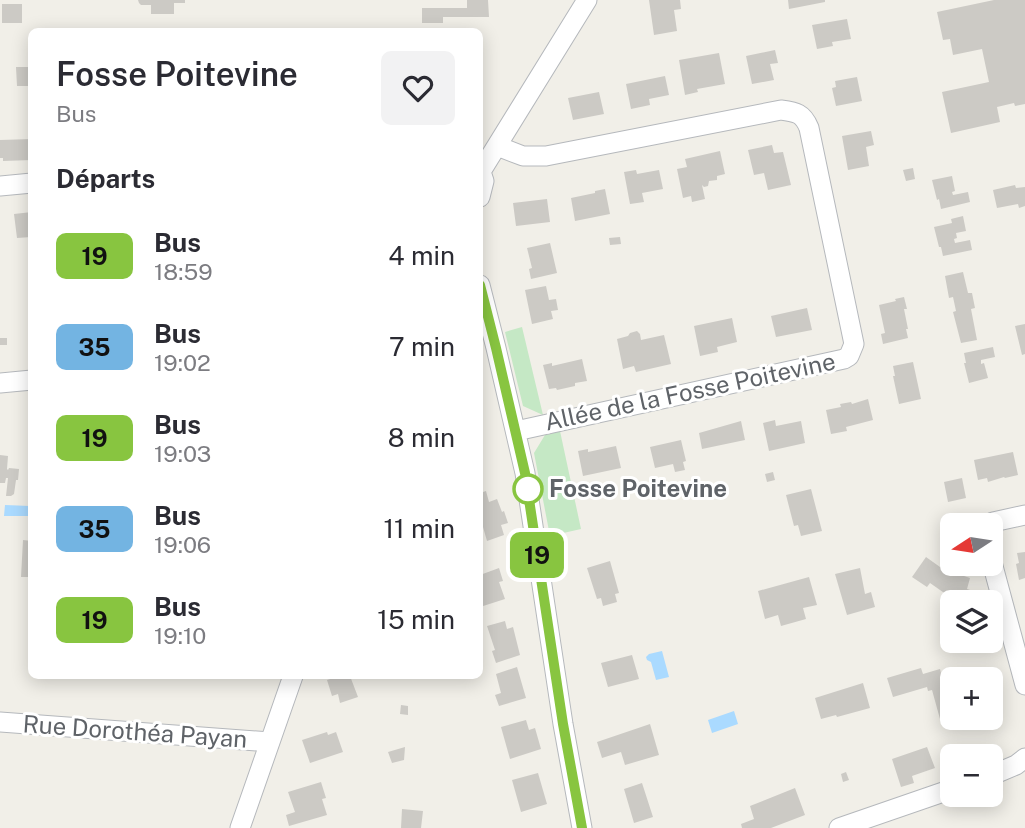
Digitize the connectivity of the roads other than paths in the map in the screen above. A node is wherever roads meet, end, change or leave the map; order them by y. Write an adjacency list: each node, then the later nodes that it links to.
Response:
1 (587, 0): 2 (street)
2 (497, 146): 3 (street); 9 (street, Allée de la Fosse Poitevine)
3 (483, 167)
4 (28, 183): 5 (street)
5 (0, 186)
6 (483, 297): 9 (street)
7 (28, 380): 8 (street)
8 (0, 383)
9 (516, 430): 21 (street)
10 (1025, 515): 11 (street)
11 (1003, 520)
12 (996, 576): 14 (street)
13 (292, 679): 16 (street)
14 (1025, 685)
15 (0, 722): 16 (street, Rue Dorothéa Payan)
16 (270, 742): 20 (street)
17 (1025, 758): 18 (street)
18 (1003, 770)
19 (940, 793): 22 (street)
20 (240, 828)
21 (582, 828)
22 (839, 828)

